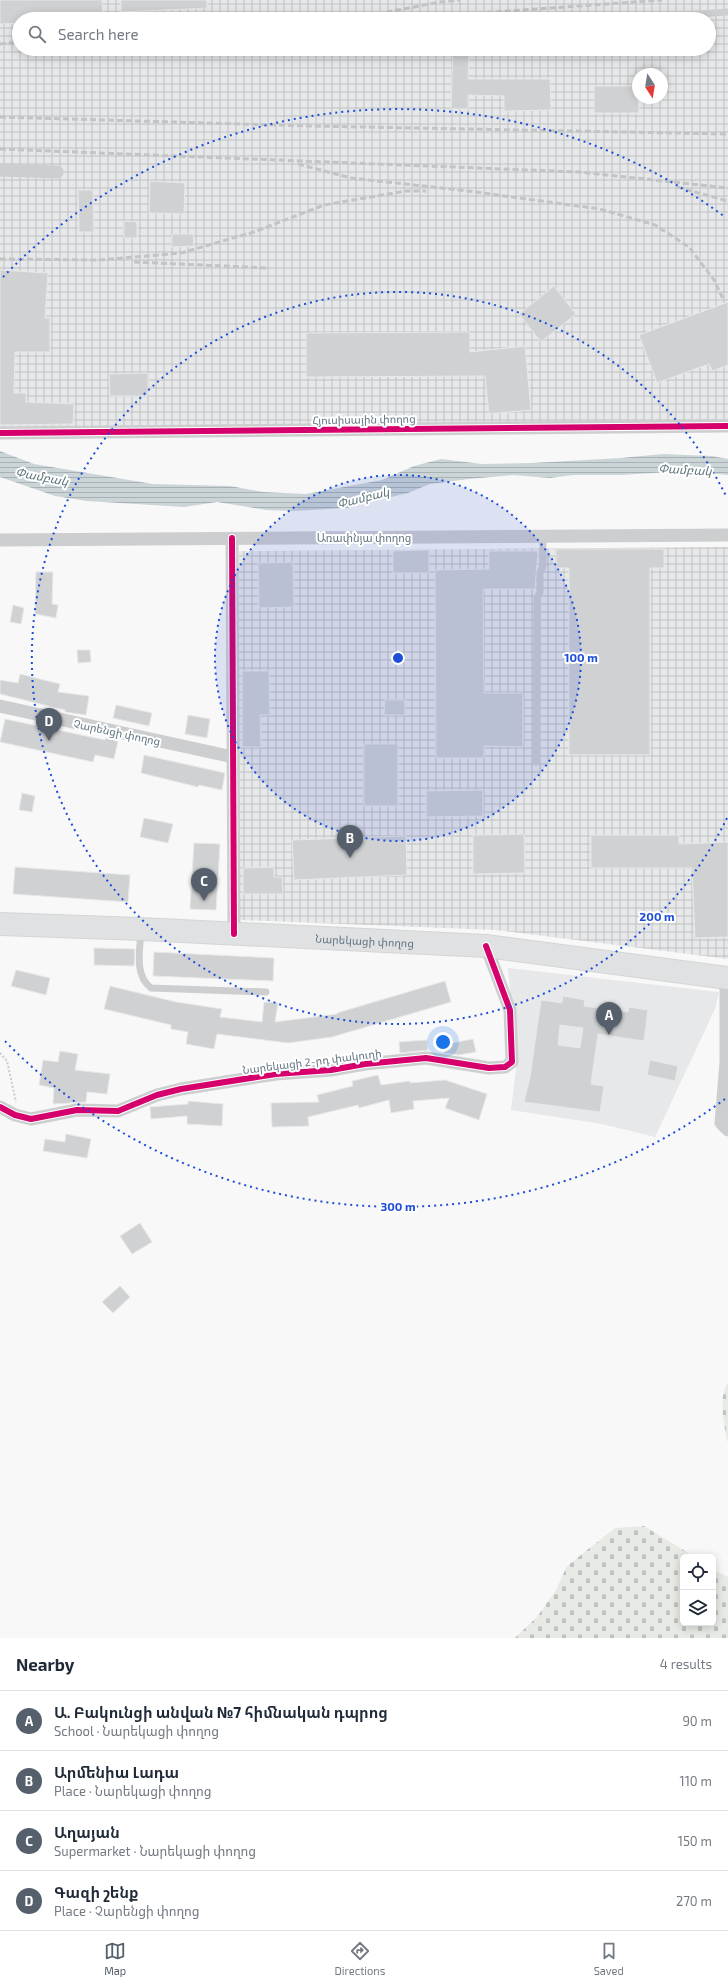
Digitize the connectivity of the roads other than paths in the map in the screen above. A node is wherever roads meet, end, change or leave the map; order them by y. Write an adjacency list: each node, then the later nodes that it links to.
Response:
1 (728, 12): 2 (lane)
2 (716, 13)
3 (0, 170): 4 (street)
4 (57, 172)
5 (728, 426): 6 (street, Հյուսիսային փողոց)
6 (0, 433)
7 (728, 535): 8 (street, Առափնյա փողոց)
8 (543, 536): 9 (street, Առափնյա փողոց); 13 (lane)
9 (232, 538): 10 (street, Առափնյա փողոց); 12 (street)
10 (0, 540)
11 (0, 706): 12 (street, Չարենցի փողոց)
12 (234, 757): 16 (street)
13 (536, 762)
14 (0, 924): 15 (highway, Նարեկացի փողոց)
15 (141, 929): 16 (highway, Նարեկացի փողոց); 19 (lane)
16 (234, 934): 17 (highway, Նարեկացի փողոց)
17 (486, 946): 18 (highway, Նարեկացի փողոց); 20 (street, Նարեկացի 2-րդ փակուղի)
18 (727, 978): 21 (street)
19 (266, 992)
20 (0, 1107)
21 (728, 1130)

